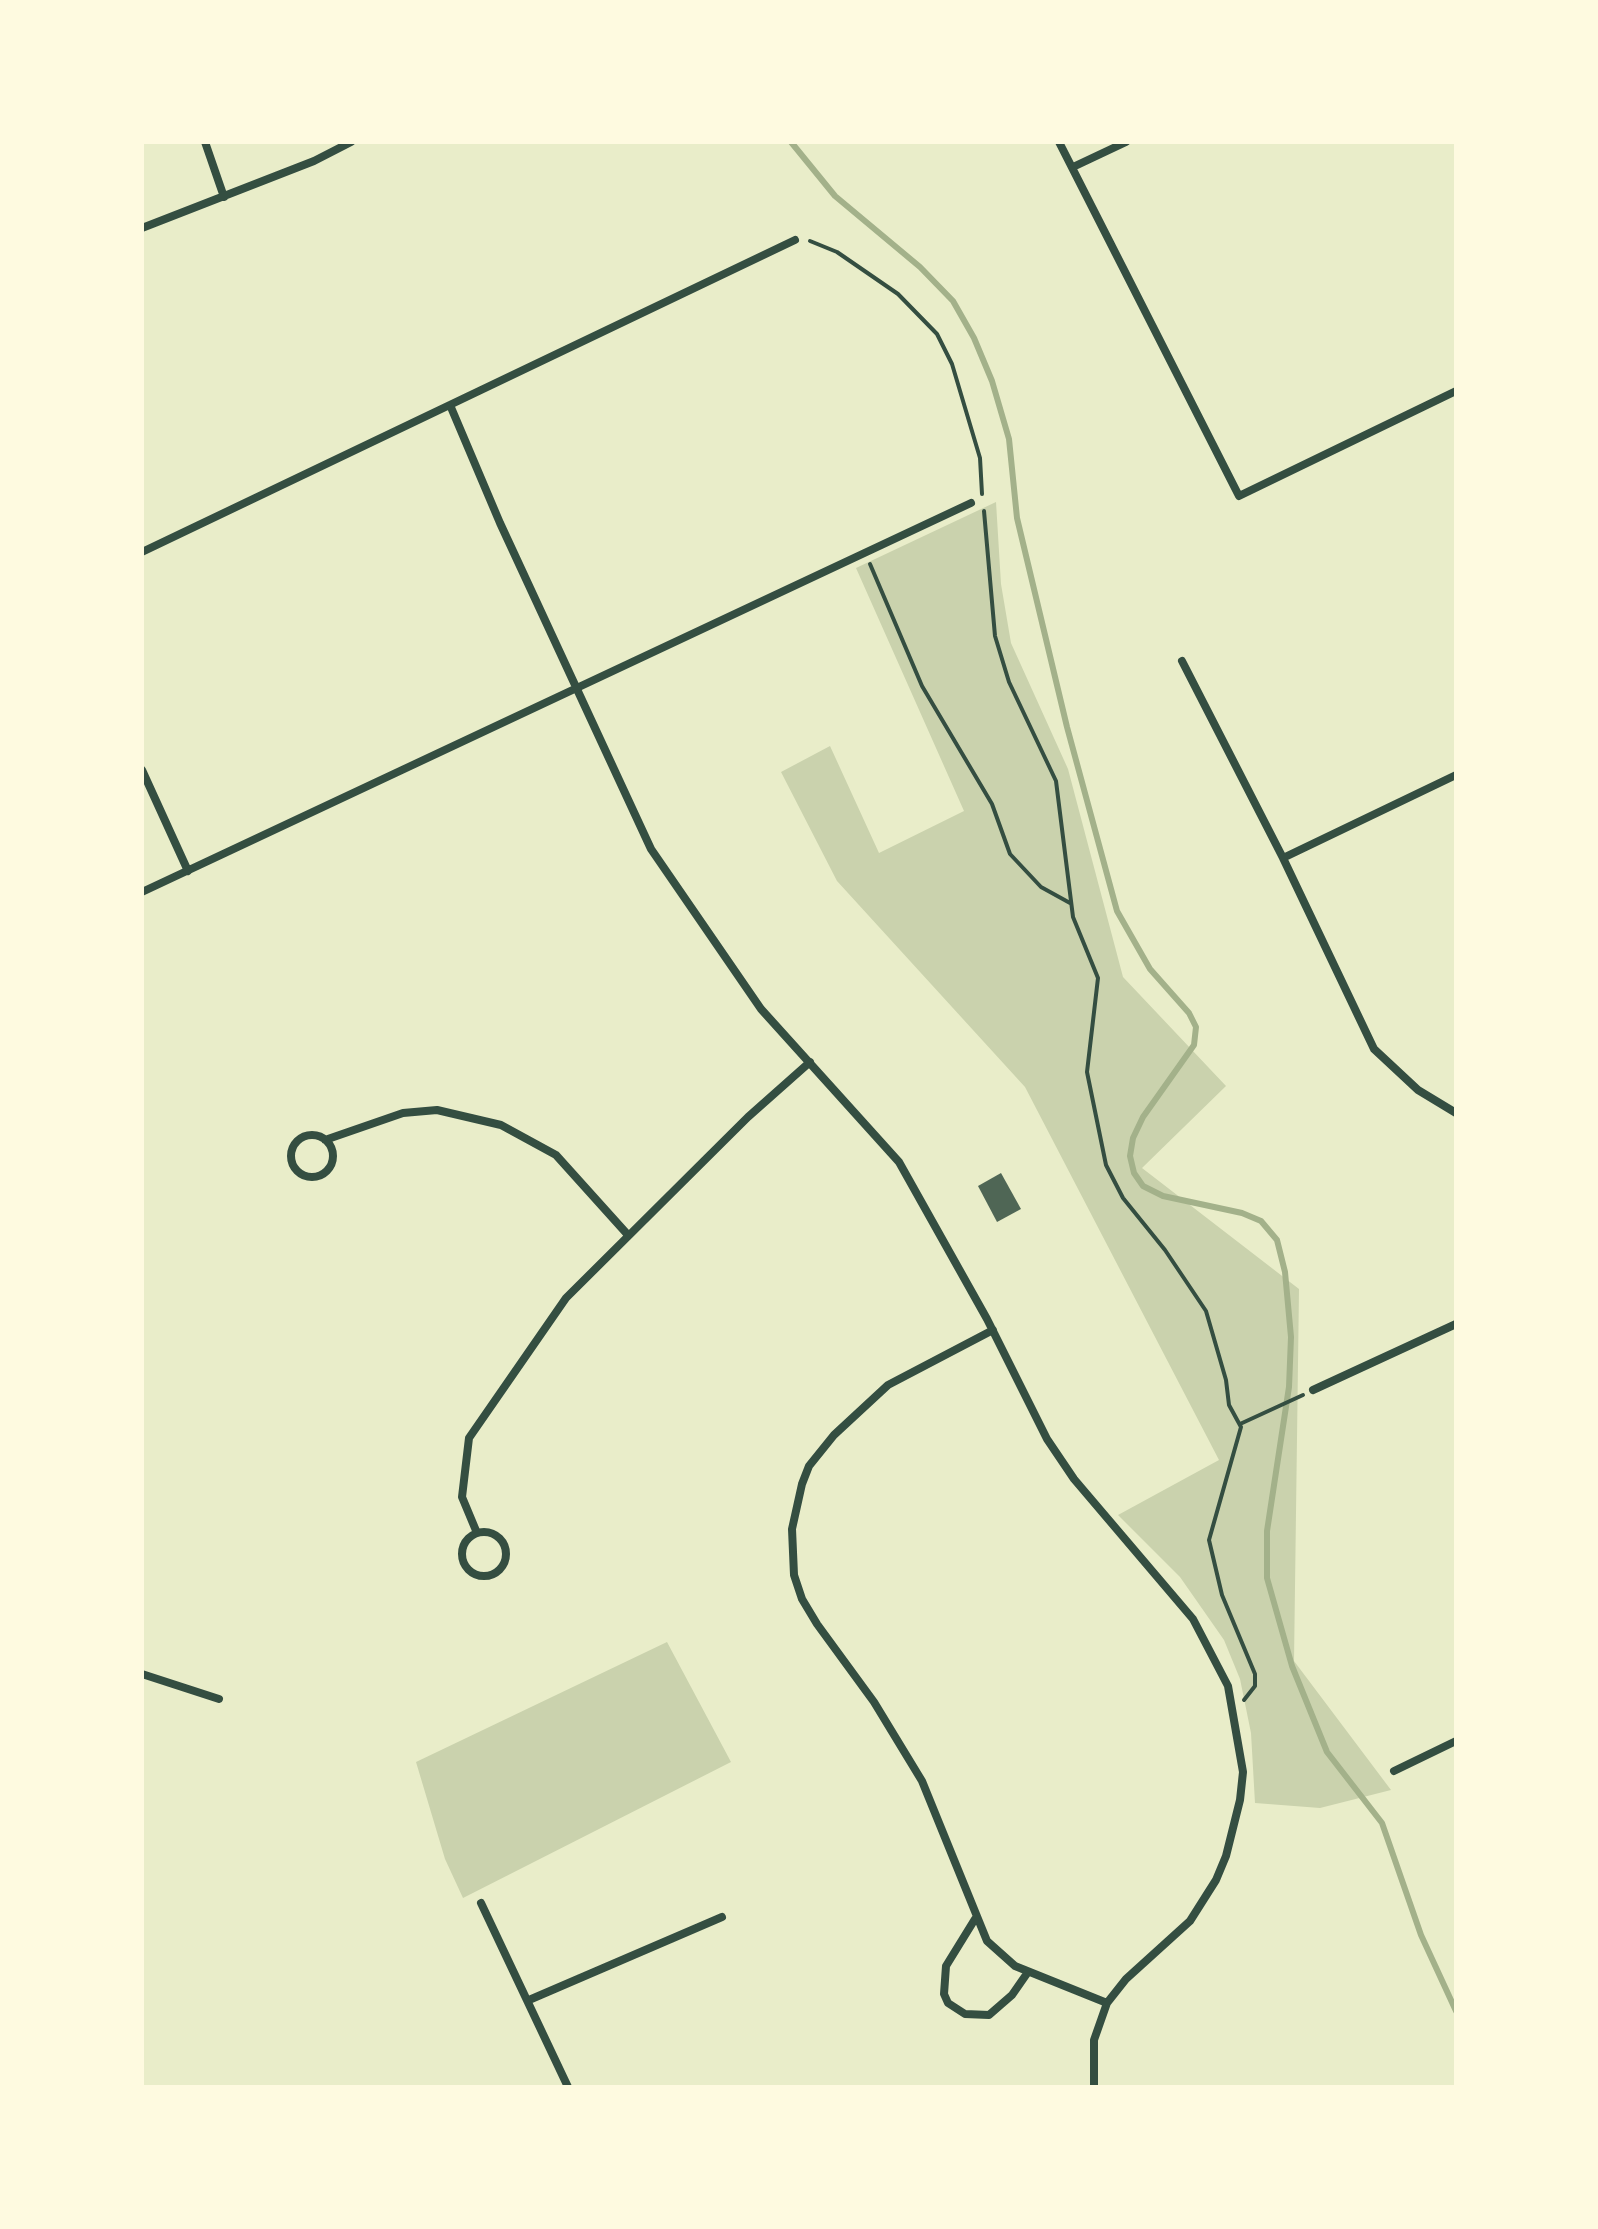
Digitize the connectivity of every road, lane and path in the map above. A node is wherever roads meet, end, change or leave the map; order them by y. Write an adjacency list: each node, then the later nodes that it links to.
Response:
1 (205, 142): 6 (street)
2 (351, 142): 6 (street)
3 (1059, 142): 5 (street)
4 (1126, 142): 5 (street)
5 (1073, 167): 9 (street)
6 (224, 197): 7 (street)
7 (142, 228)
8 (795, 240): 10 (street); 21 (path)
9 (1456, 391)
10 (450, 405): 13 (street); 15 (street)
11 (971, 503): 12 (street)
12 (865, 550): 15 (street); 21 (path)
13 (142, 552)
14 (1182, 661): 18 (street)
15 (579, 688): 19 (street); 22 (street)
16 (142, 770): 19 (street)
17 (1456, 775): 18 (street)
18 (1283, 858): 23 (street)
19 (188, 871): 20 (street)
20 (142, 892)
21 (1070, 903): 29 (path)
22 (810, 1062): 25 (street); 27 (street)
23 (1456, 1113)
24 (325, 1140): 24 (street); 25 (street)
25 (628, 1235): 30 (street)
26 (1456, 1324): 28 (street)
27 (993, 1330): 33 (street); 38 (street)
28 (1310, 1391): 29 (path)
29 (1240, 1424): 33 (path)
30 (477, 1533): 30 (street)
31 (142, 1674): 32 (street)
32 (219, 1699)
33 (1234, 1710): 41 (street)
34 (1456, 1741): 35 (street)
35 (1394, 1771)
36 (481, 1903): 40 (street)
37 (722, 1917): 40 (street)
38 (975, 1919): 39 (street); 39 (street)
39 (1028, 1972): 41 (street)
40 (529, 2000): 42 (street)
41 (1107, 2003): 43 (street)
42 (568, 2087)
43 (1094, 2087)

